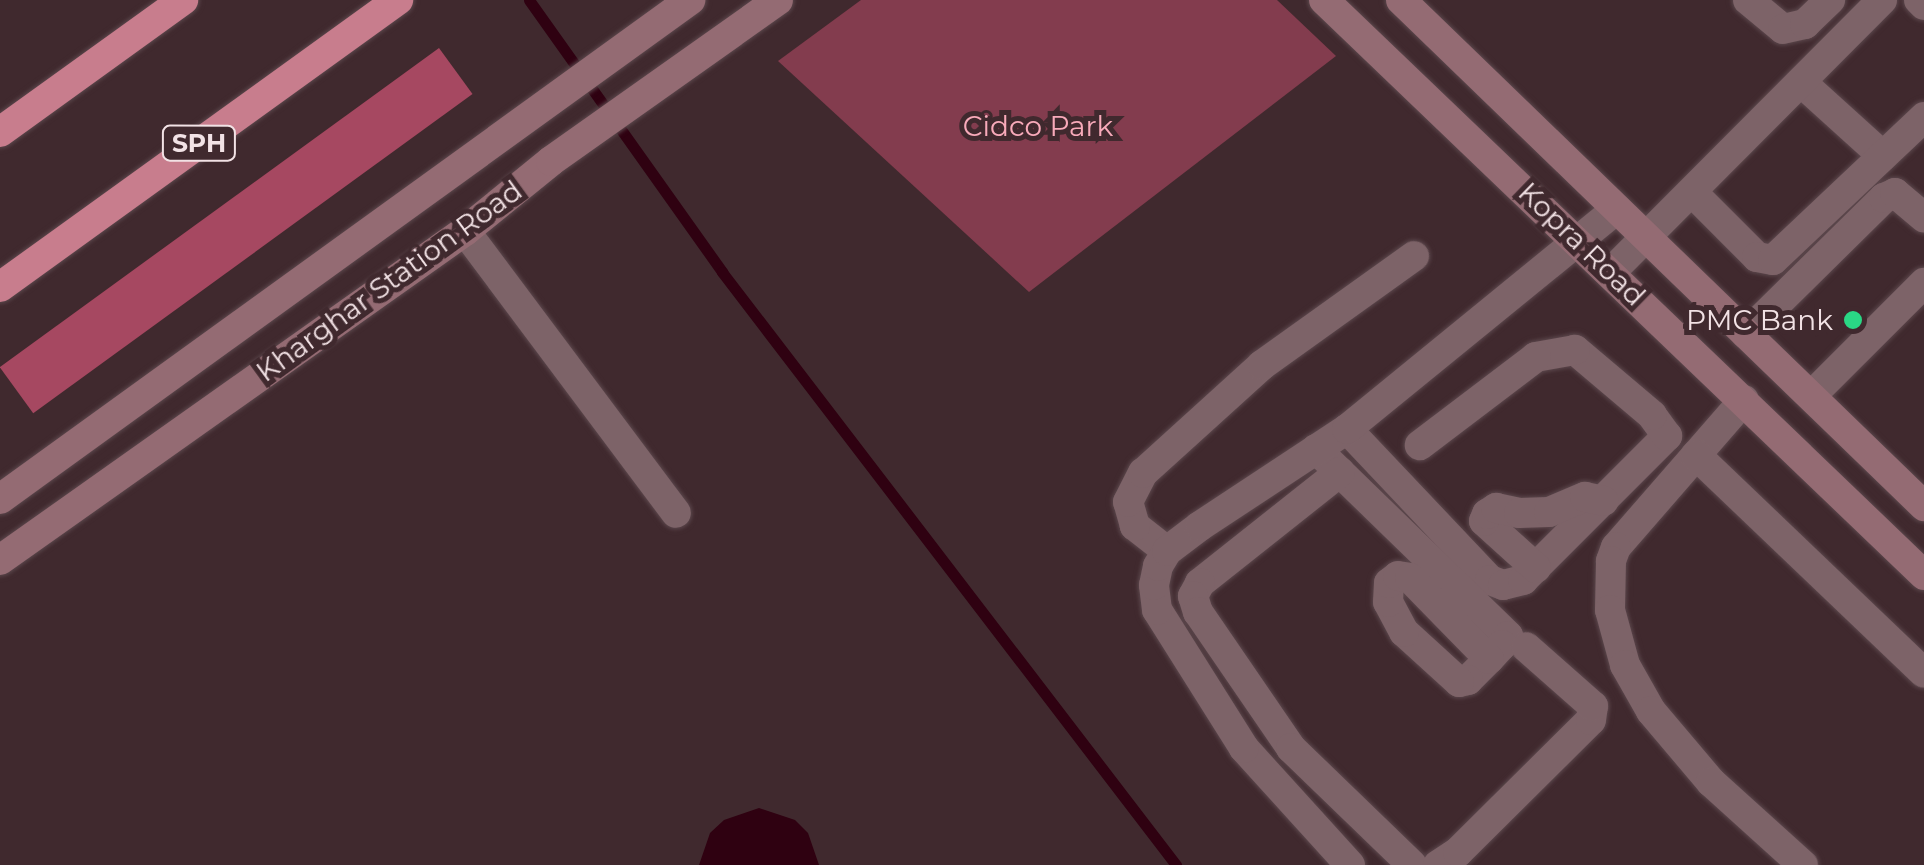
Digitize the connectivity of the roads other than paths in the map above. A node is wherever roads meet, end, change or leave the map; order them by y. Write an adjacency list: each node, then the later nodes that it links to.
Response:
1 (183, 0): 12 (highway)
2 (398, 0): 24 (highway, SPH)
3 (690, 0): 22 (street, Kharghar Station Road)
4 (778, 0): 17 (street, Kharghar Station Road)
5 (1324, 0): 19 (street, Kopra Road)
6 (1401, 0): 15 (street, Kopra Road)
7 (1748, 0): 8 (street)
8 (1830, 0)
9 (1882, 0): 10 (street)
10 (1801, 82): 13 (street); 14 (street)
11 (1924, 117): 13 (street)
12 (0, 132)
13 (1883, 156): 14 (street)
14 (1692, 192): 18 (street)
15 (1617, 209): 18 (street, Kopra Road); 19 (street)
16 (1924, 217): 26 (street)
17 (465, 231): 25 (street, Kharghar Station Road); 37 (street)
18 (1648, 239): 21 (street); 26 (street, Kopra Road)
19 (1579, 240): 21 (street, Kopra Road); 29 (street)
20 (1414, 256): 38 (street)
21 (1611, 272): 28 (street, Kopra Road)
22 (306, 278): 25 (street); 34 (street, Kharghar Station Road)
23 (1924, 283): 27 (street)
24 (0, 287)
25 (340, 320): 39 (street, Kharghar Station Road)
26 (1746, 334): 27 (street, Kopra Road)
27 (1810, 396): 36 (street, Kopra Road)
28 (1744, 400): 32 (street); 41 (street, Kopra Road)
29 (1347, 429): 31 (street); 40 (street)
30 (1420, 446): 35 (street)
31 (1316, 449): 33 (street); 38 (street)
32 (1696, 454): 44 (street); 48 (street)
33 (1340, 472): 43 (street); 46 (street)
34 (0, 499)
35 (1604, 501): 40 (street); 40 (street)
36 (1923, 504)
37 (676, 513)
38 (1167, 550): 45 (street)
39 (0, 560)
40 (1536, 568)
41 (1924, 574)
42 (1526, 647): 47 (street)
43 (1490, 658)
44 (1924, 673)
45 (1350, 865)
46 (1412, 865)
47 (1438, 865)
48 (1803, 865)

